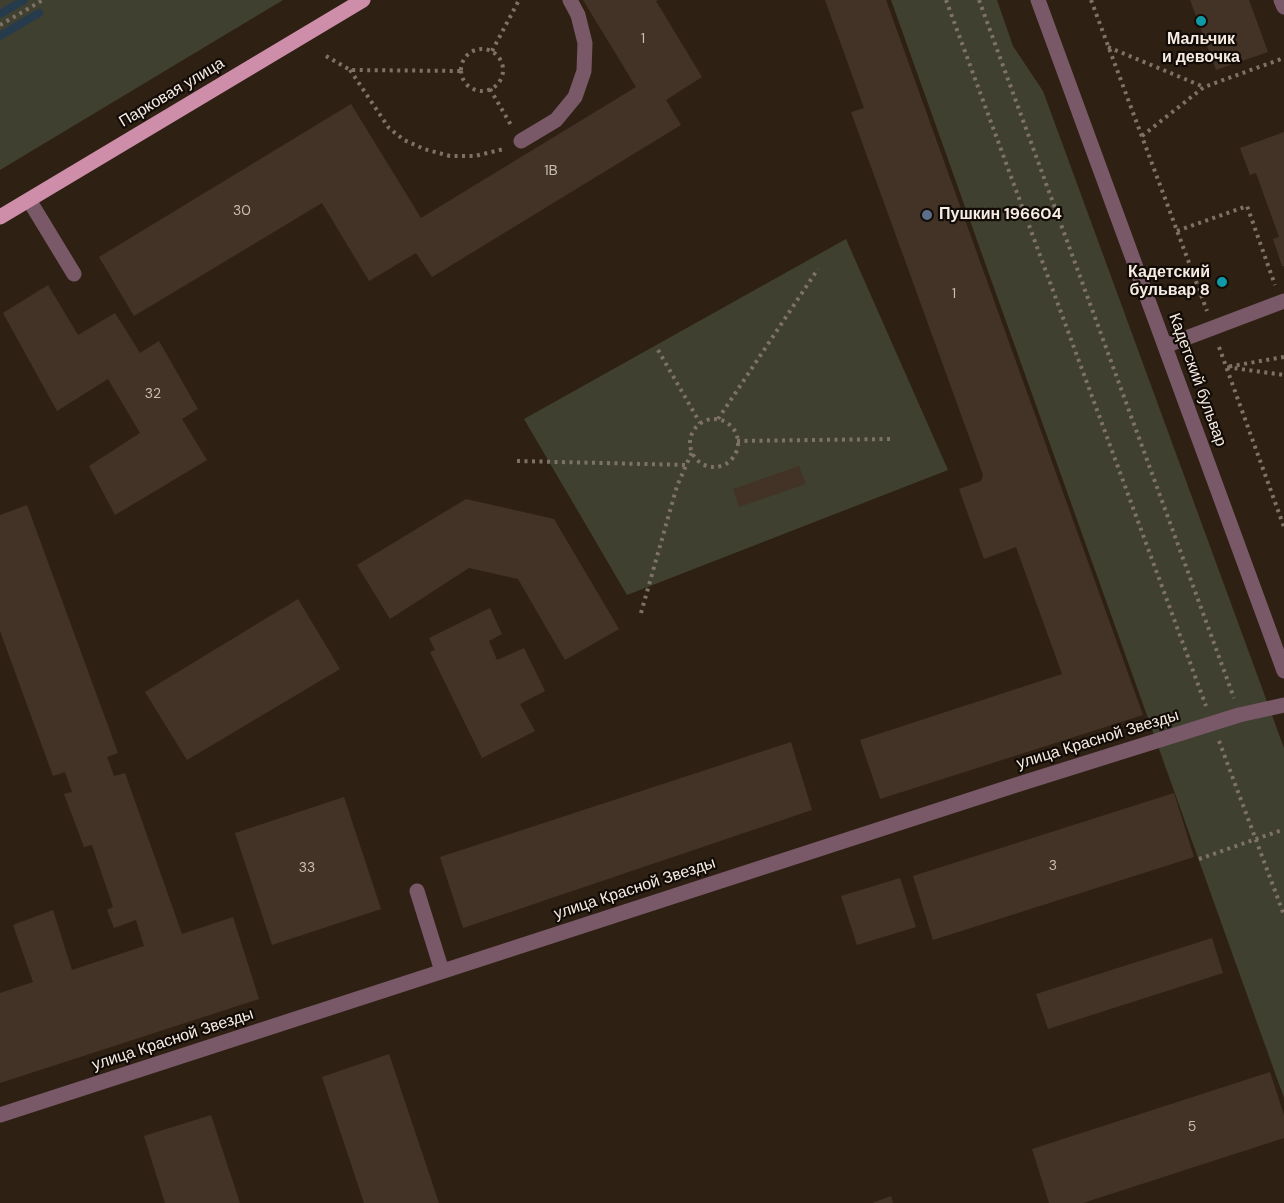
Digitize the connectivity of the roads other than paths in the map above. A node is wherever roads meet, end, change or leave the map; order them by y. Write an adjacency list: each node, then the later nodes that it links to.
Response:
1 (363, 0): 7 (main road, Парковая улица)
2 (570, 0): 6 (street)
3 (1038, 0): 11 (street, Кадетский бульвар)
4 (1281, 0): 5 (street)
5 (1284, 7)
6 (521, 141)
7 (29, 200): 8 (main road, Парковая улица); 9 (street)
8 (0, 217)
9 (74, 274)
10 (1282, 302): 11 (street)
11 (1165, 346): 12 (street, Кадетский бульвар)
12 (1284, 670)
13 (1284, 705): 15 (street, улица Красной Звезды)
14 (417, 891): 15 (street)
15 (442, 971): 16 (street, улица Красной Звезды)
16 (0, 1115)

